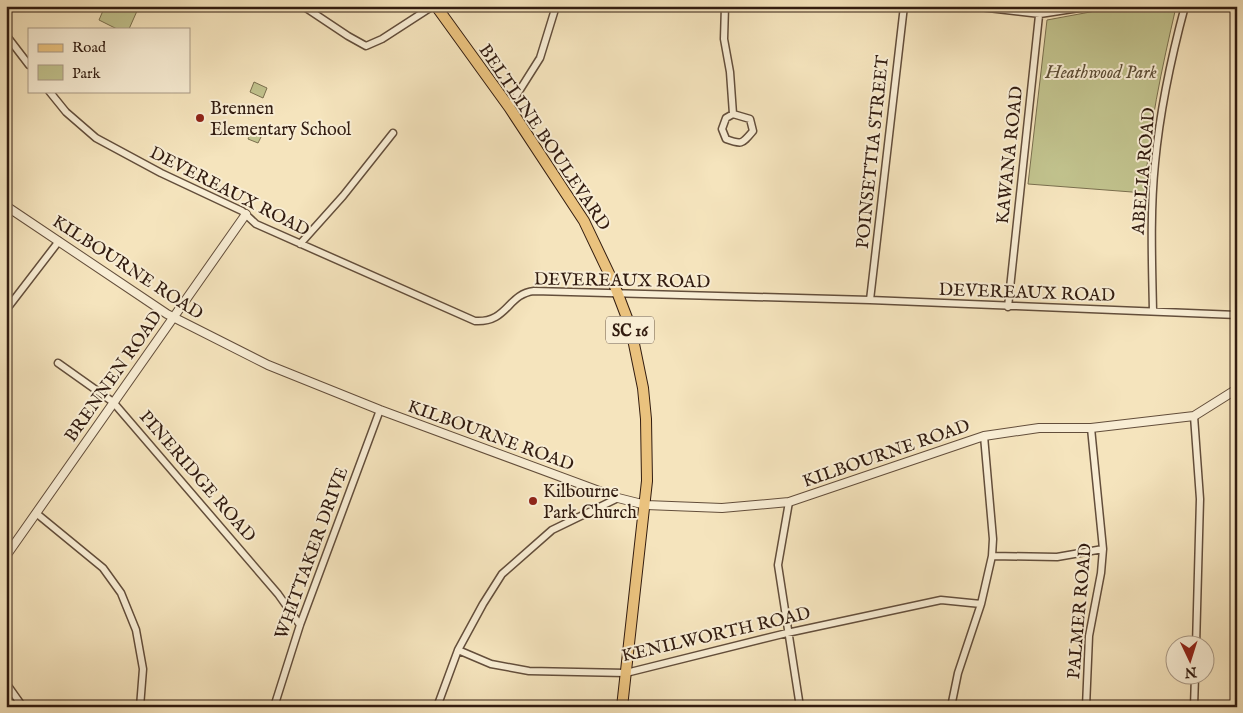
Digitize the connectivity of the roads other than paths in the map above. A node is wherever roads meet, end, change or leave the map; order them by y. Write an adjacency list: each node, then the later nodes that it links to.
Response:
1 (303, 6): 2 (street)
2 (434, 6): 14 (main road, BELTLINE BOULEVARD / SC 16)
3 (556, 6): 14 (street)
4 (725, 6): 15 (street)
5 (904, 6): 22 (street, POINSETTIA STREET)
6 (971, 6): 10 (street)
7 (1040, 6): 10 (street, KAWANA ROAD)
8 (1092, 6): 10 (street)
9 (1185, 6): 25 (street, ABELIA ROAD)
10 (1040, 14): 23 (street, KAWANA ROAD)
11 (6, 35): 12 (street)
12 (28, 64)
13 (49, 92): 18 (street, DEVEREAUX ROAD)
14 (509, 107): 21 (main road, BELTLINE BOULEVARD / SC 16)
15 (733, 114): 15 (street)
16 (393, 132): 20 (street)
17 (6, 206): 19 (street, KILBOURNE ROAD)
18 (246, 214): 20 (street, DEVEREAUX ROAD); 27 (street, BRENNEN ROAD)
19 (59, 241): 24 (street); 27 (street, KILBOURNE ROAD)
20 (300, 244): 21 (street, DEVEREAUX ROAD)
21 (618, 293): 22 (street, DEVEREAUX ROAD); 37 (main road, BELTLINE BOULEVARD / SC 16)
22 (870, 300): 23 (street, DEVEREAUX ROAD)
23 (1008, 306): 25 (street, DEVEREAUX ROAD)
24 (6, 310)
25 (1153, 311): 26 (street, DEVEREAUX ROAD)
26 (1237, 315)
27 (173, 317): 30 (street, BRENNEN ROAD); 31 (street, KILBOURNE ROAD)
28 (58, 363): 30 (street, PINERIDGE ROAD)
29 (1237, 389): 32 (street, KILBOURNE ROAD)
30 (113, 402): 38 (street, BRENNEN ROAD); 43 (street, PINERIDGE ROAD)
31 (380, 410): 35 (street, KILBOURNE ROAD); 43 (street, WHITTAKER DRIVE)
32 (1194, 416): 33 (street, KILBOURNE ROAD); 45 (street)
33 (1092, 428): 34 (street, KILBOURNE ROAD); 39 (street, PALMER ROAD)
34 (984, 436): 36 (street, KILBOURNE ROAD); 41 (street)
35 (618, 498): 37 (street, KILBOURNE ROAD); 46 (street)
36 (789, 502): 37 (street, KILBOURNE ROAD); 44 (street)
37 (646, 504): 47 (main road, BELTLINE BOULEVARD / SC 16)
38 (36, 513): 40 (street, BRENNEN ROAD); 51 (street)
39 (1103, 549): 41 (street); 57 (street, PALMER ROAD)
40 (6, 556)
41 (992, 556): 42 (street)
42 (981, 604): 44 (street, KENILWORTH ROAD); 56 (street)
43 (300, 625): 52 (street, WHITTAKER DRIVE)
44 (787, 633): 47 (street, KENILWORTH ROAD); 55 (street)
45 (1196, 636)
46 (458, 650): 47 (street, KENILWORTH ROAD); 53 (street)
47 (626, 672): 54 (main road, BELTLINE BOULEVARD / SC 16)
48 (6, 683): 50 (street)
49 (1195, 686): 58 (street)
50 (23, 707)
51 (140, 707)
52 (274, 707)
53 (437, 707)
54 (622, 707)
55 (800, 707)
56 (951, 707)
57 (1086, 707)
58 (1194, 707)

